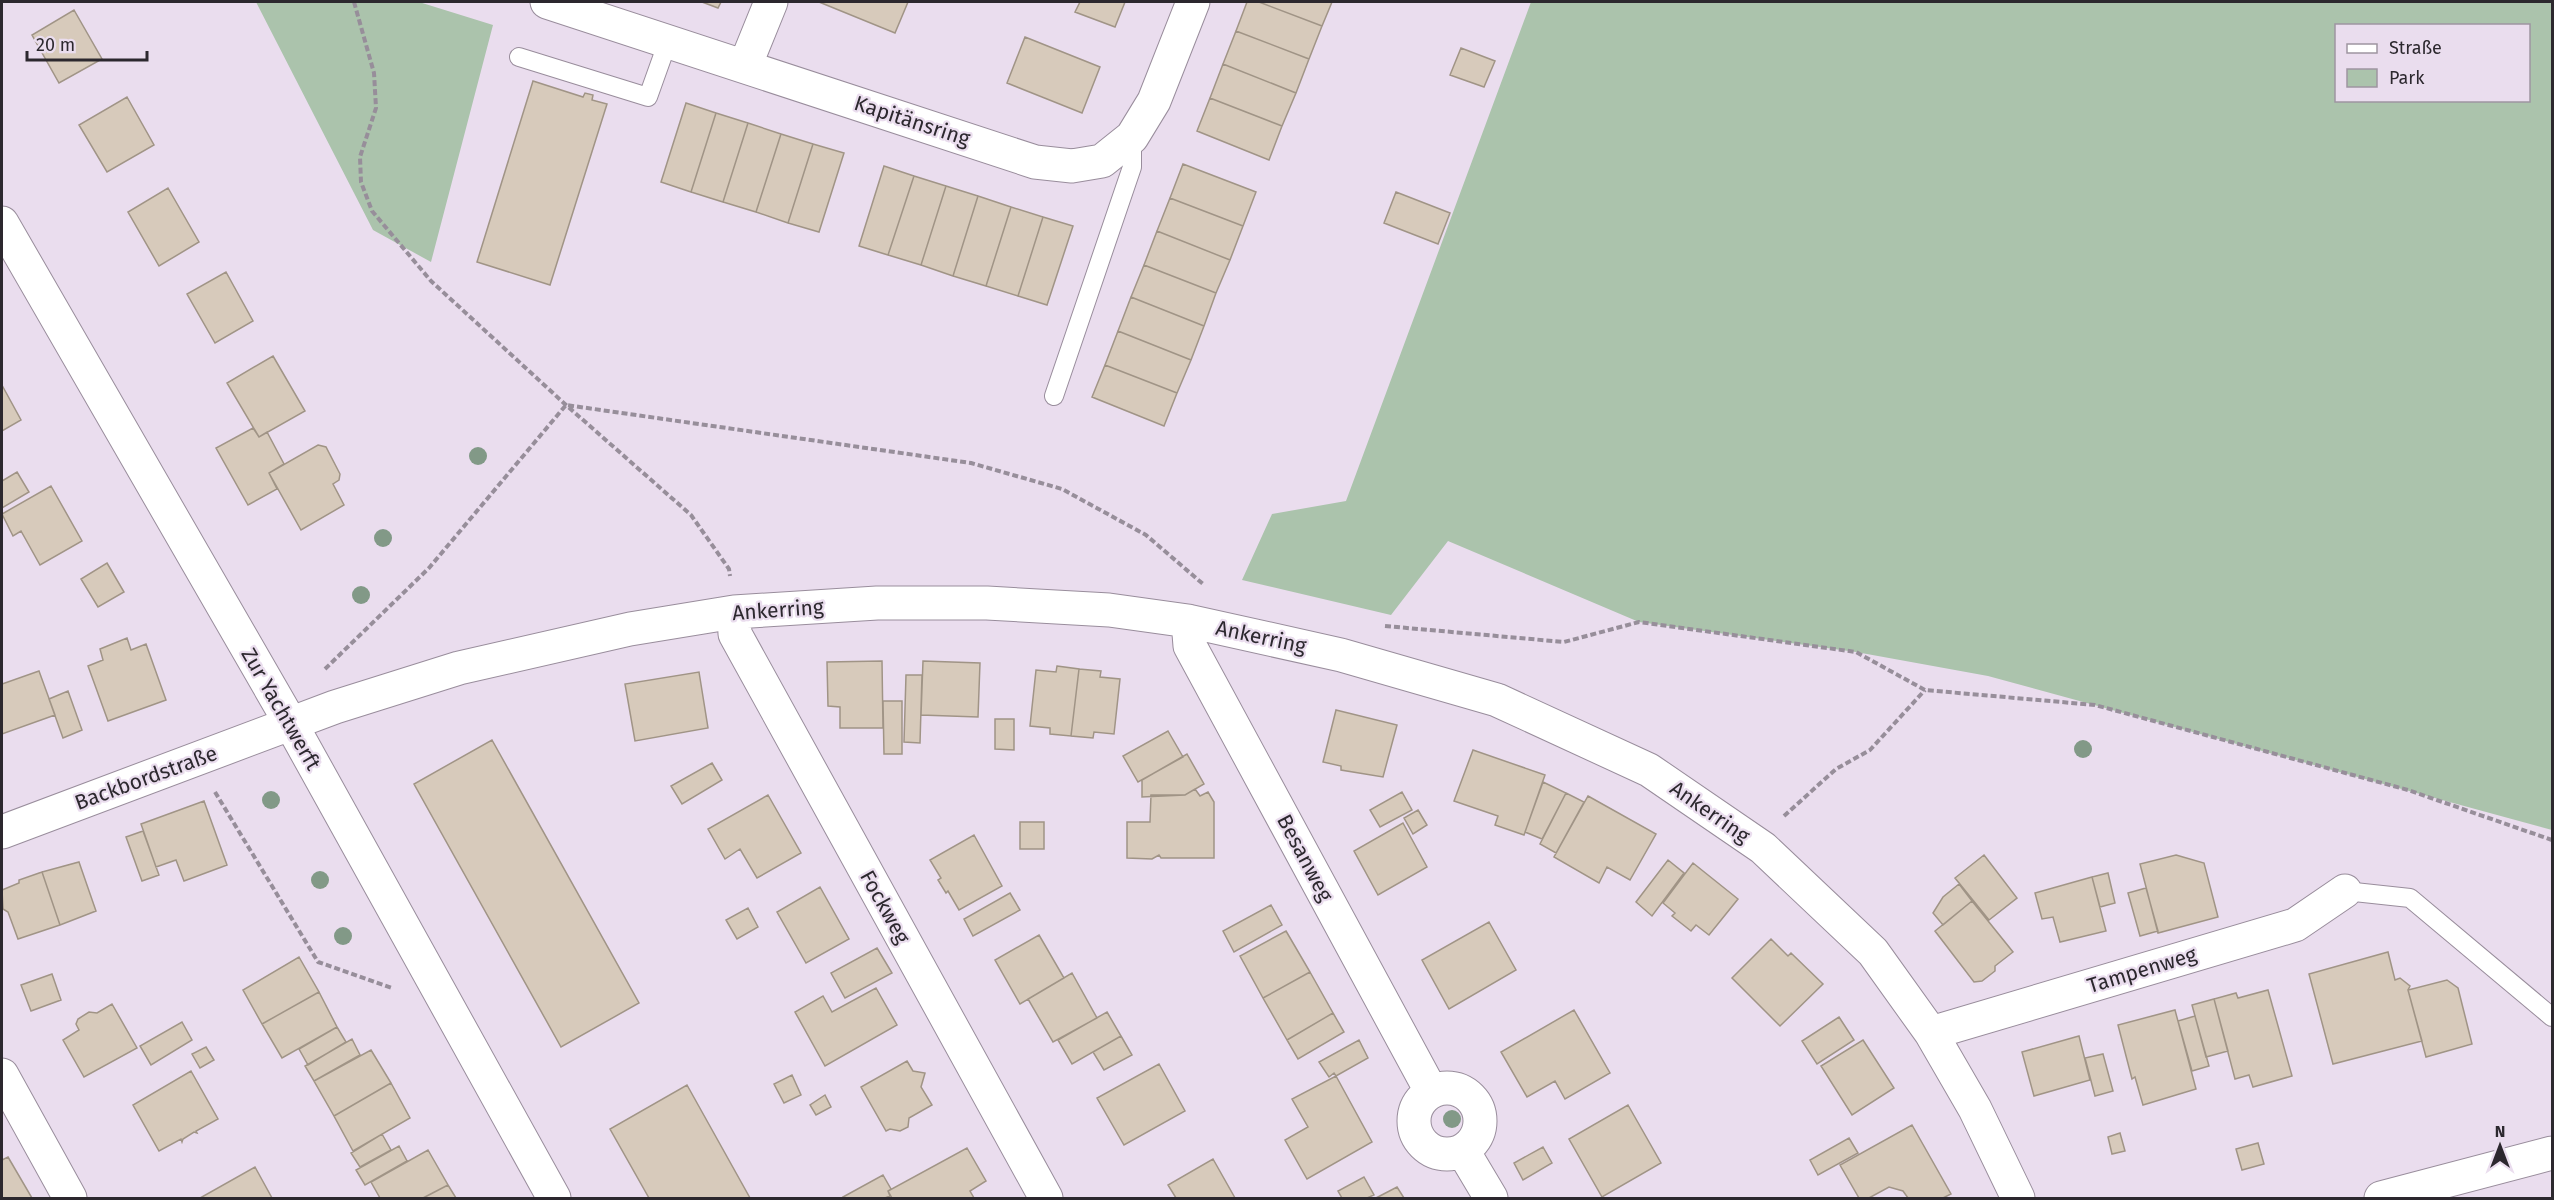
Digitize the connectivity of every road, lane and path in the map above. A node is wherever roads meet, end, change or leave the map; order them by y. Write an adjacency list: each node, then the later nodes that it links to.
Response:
1 (354, 2): 11 (path)
2 (547, 2): 5 (street, Kapitänsring)
3 (771, 2): 7 (street)
4 (1193, 2): 8 (street, Kapitänsring)
5 (668, 41): 6 (lane); 7 (street, Kapitänsring)
6 (519, 57)
7 (745, 66): 8 (street, Kapitänsring)
8 (1132, 137): 10 (lane)
9 (2, 224): 18 (street, Zur Yachtwerft)
10 (1053, 396)
11 (566, 405): 12 (path); 13 (path); 16 (path)
12 (1206, 587)
13 (734, 612): 14 (street, Ankerring); 18 (street, Ankerring); 33 (street, Fockweg)
14 (1188, 621): 22 (street, Ankerring); 28 (street, Besanweg)
15 (1377, 626): 17 (path)
16 (318, 676)
17 (1925, 690): 21 (path); 22 (path)
18 (291, 724): 20 (street, Backbordstraße); 32 (street, Zur Yachtwerft)
19 (211, 786): 24 (path)
20 (2, 831)
21 (2553, 840)
22 (1754, 843): 26 (street, Ankerring)
23 (2345, 891): 25 (lane); 26 (street, Tampenweg)
24 (392, 988)
25 (2553, 1017)
26 (1931, 1033): 35 (street, Ankerring)
27 (2, 1075): 31 (street)
28 (1431, 1091): 29 (street); 29 (street)
29 (1462, 1151): 34 (street)
30 (2553, 1153): 36 (street)
31 (70, 1198)
32 (554, 1198)
33 (1046, 1198)
34 (1491, 1198)
35 (2018, 1198)
36 (2381, 1198)

